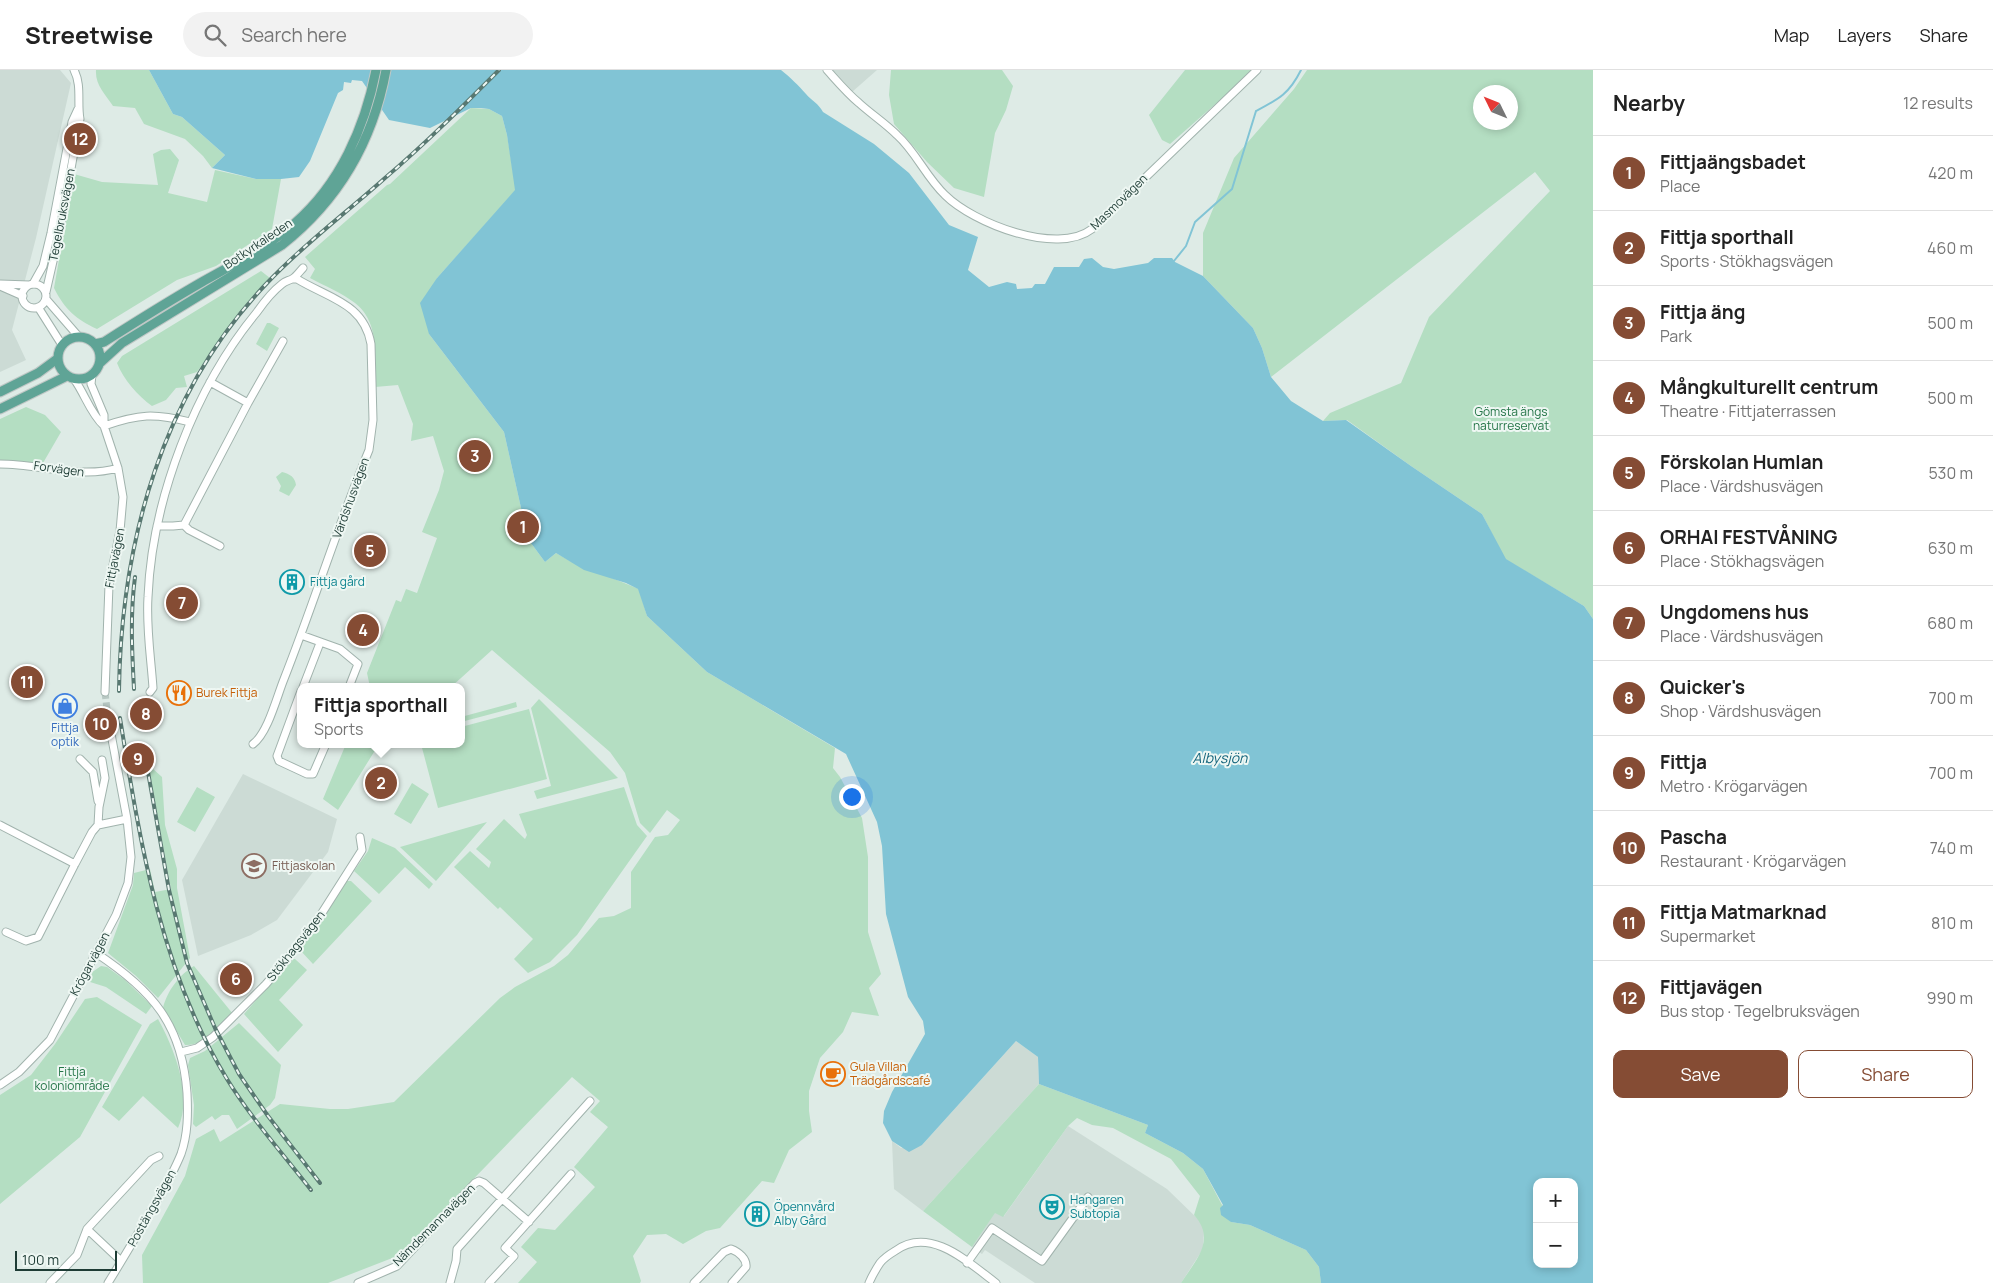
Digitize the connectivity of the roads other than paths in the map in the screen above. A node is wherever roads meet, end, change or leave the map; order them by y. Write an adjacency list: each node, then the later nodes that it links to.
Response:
1 (74, 70): 6 (street, Tegelbruksvägen)
2 (376, 70): 16 (main road, Botkyrkaleden)
3 (386, 70): 19 (main road, Botkyrkaleden)
4 (827, 70): 5 (street, Masmovägen)
5 (1258, 70)
6 (78, 108): 10 (street, Tegelbruksvägen); 11 (street, Tegelbruksvägen)
7 (303, 268): 8 (street)
8 (293, 279): 22 (street); 33 (street, Värdshusvägen)
9 (0, 285): 10 (street); 12 (street)
10 (31, 285): 11 (street); 12 (street)
11 (46, 295): 13 (street); 14 (street)
12 (23, 296): 13 (street)
13 (38, 307): 17 (street)
14 (78, 337): 16 (main road); 17 (main road)
15 (283, 341): 24 (street)
16 (95, 344): 19 (main road)
17 (62, 345): 18 (main road)
18 (57, 359): 21 (main road); 23 (main road)
19 (100, 363): 20 (main road, Botkyrkaleden)
20 (92, 375): 21 (main road); 27 (street, Fittjavägen)
21 (70, 378): 25 (main road); 27 (street, Fittjavägen)
22 (210, 382): 24 (street); 26 (street)
23 (0, 392)
24 (248, 402): 30 (street)
25 (0, 409)
26 (190, 422): 27 (street); 31 (street)
27 (104, 426): 29 (street, Fittjavägen)
28 (0, 464): 29 (street, Forvägen)
29 (118, 468): 37 (street, Fittjavägen)
30 (184, 525): 31 (street); 32 (street)
31 (157, 526): 38 (street)
32 (220, 546)
33 (301, 635): 34 (street); 41 (street, Värdshusvägen)
34 (320, 643): 35 (street); 36 (street)
35 (305, 683)
36 (351, 683)
37 (105, 692)
38 (150, 692)
39 (297, 702): 42 (street)
40 (108, 718): 46 (street, Krögarvägen)
41 (253, 744)
42 (324, 748)
43 (80, 759): 45 (street)
44 (102, 760): 45 (street)
45 (98, 807): 48 (street)
46 (127, 818): 48 (street); 52 (street, Krögarvägen)
47 (0, 825): 50 (street)
48 (98, 825): 50 (street)
49 (360, 837): 53 (street, Stökhagsvägen)
50 (75, 864): 51 (street)
51 (6, 932)
52 (96, 953): 53 (street, Postängsvägen); 54 (street, Krögarvägen)
53 (181, 1052): 62 (street, Postängsvägen)
54 (0, 1085)
55 (590, 1101): 59 (street)
56 (159, 1156): 61 (street)
57 (571, 1174): 60 (street)
58 (1088, 1197): 63 (street)
59 (502, 1199): 60 (street, Nämdemannavägen); 64 (street, Nämdemannavägen); 67 (street)
60 (529, 1222): 68 (street)
61 (87, 1229): 62 (street); 65 (street)
62 (121, 1261): 66 (street, Postängsvägen)
63 (967, 1262): 71 (street); 72 (street)
64 (361, 1282)
65 (50, 1283)
66 (108, 1283)
67 (450, 1283)
68 (489, 1283)
69 (694, 1283): 70 (street)
70 (732, 1283)
71 (869, 1283)
72 (996, 1283)

